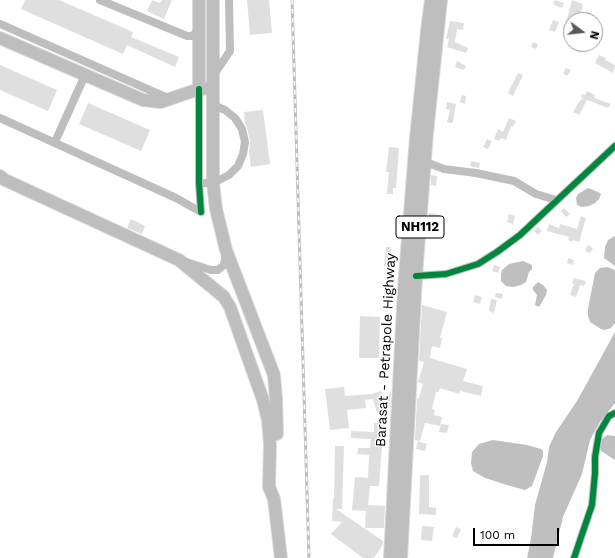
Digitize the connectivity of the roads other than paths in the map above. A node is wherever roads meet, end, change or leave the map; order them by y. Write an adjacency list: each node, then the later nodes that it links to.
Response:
1 (100, 0): 8 (street)
2 (199, 0): 8 (highway)
3 (213, 0): 11 (highway)
4 (229, 0): 11 (street)
5 (431, 0): 30 (highway, Barasat - Petrapole Highway / NH112)
6 (441, 0): 19 (highway, Barasat - Petrapole Highway / NH112)
7 (0, 24): 14 (street)
8 (199, 30): 12 (highway)
9 (0, 38): 10 (highway)
10 (85, 75): 14 (highway); 17 (street)
11 (213, 76): 13 (highway)
12 (199, 88): 13 (highway); 14 (highway); 21 (street)
13 (213, 88): 15 (highway)
14 (170, 99)
15 (213, 105): 22 (highway); 22 (street)
16 (0, 118): 17 (street)
17 (55, 142): 21 (street)
18 (615, 146): 23 (street)
19 (426, 162): 23 (street); 26 (highway, Barasat - Petrapole Highway / NH112)
20 (0, 176): 25 (highway)
21 (199, 183): 22 (street)
22 (213, 183): 24 (highway)
23 (556, 200): 26 (street)
24 (226, 250): 25 (street); 28 (highway)
25 (179, 260): 28 (highway)
26 (416, 276): 31 (highway, Barasat - Petrapole Highway / NH112)
27 (615, 413): 32 (street)
28 (274, 499): 29 (highway)
29 (281, 558)
30 (390, 558)
31 (401, 558)
32 (574, 558)

